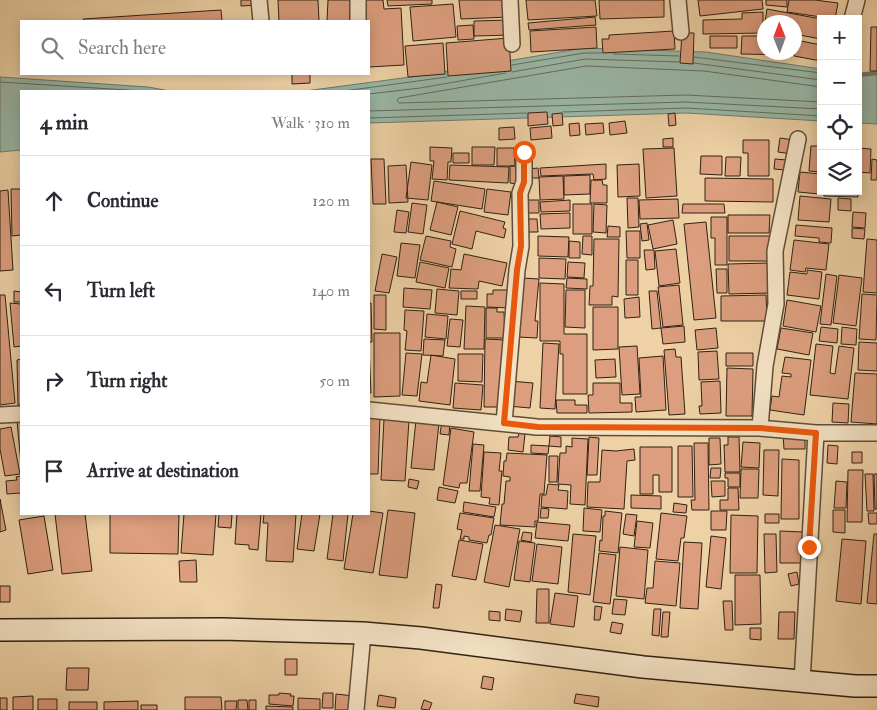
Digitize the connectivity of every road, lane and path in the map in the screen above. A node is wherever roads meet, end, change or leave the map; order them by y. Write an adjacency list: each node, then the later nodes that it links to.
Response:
1 (260, 0): 7 (street)
2 (358, 0): 8 (street)
3 (510, 0): 10 (street)
4 (678, 0): 9 (street)
5 (857, 0): 6 (street)
6 (853, 15)
7 (261, 20)
8 (358, 20)
9 (681, 32)
10 (512, 44)
11 (798, 139): 17 (street)
12 (524, 152): 16 (street)
13 (370, 410): 16 (street)
14 (20, 414): 15 (street)
15 (0, 415)
16 (504, 423): 17 (street)
17 (760, 428): 18 (street)
18 (816, 433): 19 (street); 22 (street)
19 (877, 433)
20 (0, 630): 21 (street)
21 (363, 633): 22 (street); 24 (street)
22 (802, 682): 23 (street)
23 (877, 686)
24 (356, 710)

